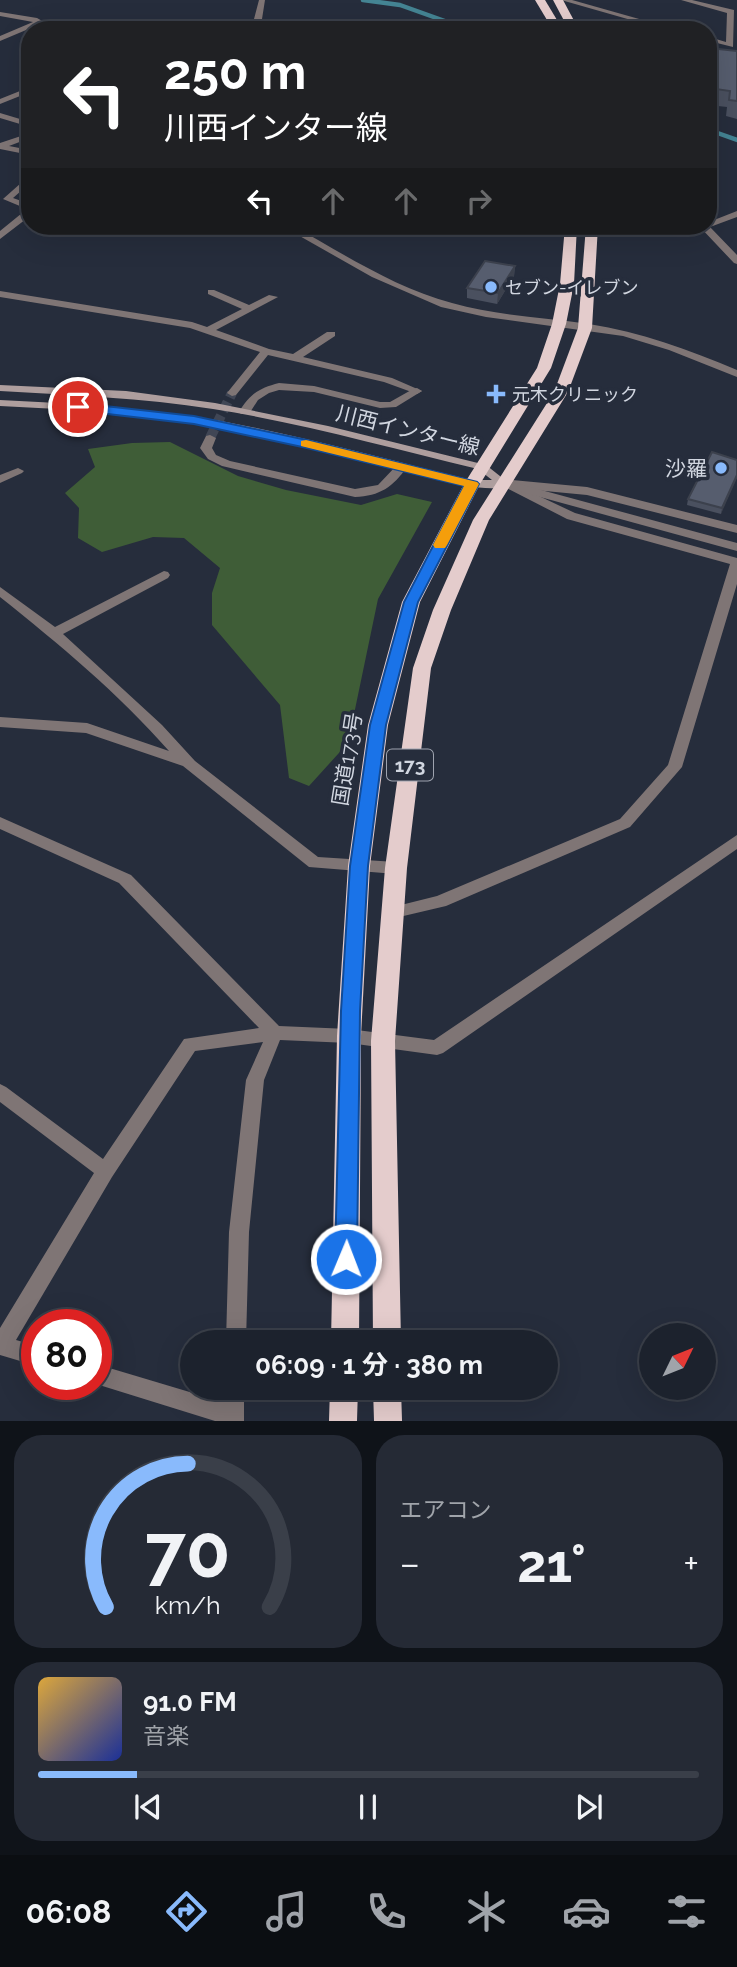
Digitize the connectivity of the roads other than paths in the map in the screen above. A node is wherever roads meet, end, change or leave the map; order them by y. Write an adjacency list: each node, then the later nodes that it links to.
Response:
1 (262, 0): 9 (street)
2 (540, 0): 10 (highway)
3 (558, 0): 11 (highway)
4 (564, 0): 12 (street)
5 (684, 0): 6 (street)
6 (699, 2): 15 (street)
7 (0, 15): 8 (street)
8 (33, 21)
9 (259, 21)
10 (553, 21)
11 (569, 21)
12 (641, 21)
13 (21, 30): 14 (street)
14 (0, 39)
15 (733, 46)
16 (21, 93): 17 (street)
17 (0, 102)
18 (0, 115): 19 (street)
19 (21, 122)
20 (21, 138): 21 (street)
21 (0, 146): 22 (street)
22 (21, 151)
23 (21, 187): 24 (street)
24 (21, 205)
25 (737, 215): 27 (street)
26 (21, 217): 32 (street)
27 (717, 222)
28 (304, 235): 38 (street)
29 (571, 235): 38 (highway, 国道173号 / 173)
30 (591, 235): 39 (highway, 173)
31 (714, 235): 33 (street)
32 (0, 236)
33 (737, 261)
34 (211, 292): 37 (street)
35 (0, 294): 40 (street)
36 (273, 297): 37 (street)
37 (250, 309): 40 (street)
38 (559, 324): 39 (street); 52 (highway, 国道173号 / 173)
39 (585, 328): 44 (street); 54 (highway, 173)
40 (208, 330): 42 (street)
41 (331, 334): 43 (street)
42 (267, 351): 43 (street); 46 (street)
43 (294, 358): 48 (street)
44 (737, 374)
45 (0, 388): 48 (main road, 川西インター線)
46 (232, 393)
47 (0, 402): 50 (main road, 川西インター線)
48 (245, 412): 52 (main road, 川西インター線)
49 (210, 438): 50 (street)
50 (401, 467): 52 (main road, 川西インター線)
51 (18, 471): 53 (street)
52 (477, 476): 54 (main road, 川西インター線); 54 (main road, 川西インター線); 65 (highway, 国道173号 / 173)
53 (0, 479)
54 (504, 484): 55 (street); 56 (street); 57 (street); 66 (highway, 173)
55 (737, 529)
56 (737, 547)
57 (737, 563): 67 (street)
58 (164, 575): 60 (street)
59 (0, 591): 60 (street)
60 (54, 633): 62 (street)
61 (0, 722): 62 (street)
62 (189, 764): 65 (street)
63 (0, 823): 68 (street)
64 (737, 841): 70 (street)
65 (359, 866): 66 (street); 69 (highway, 国道173号 / 173)
66 (396, 868): 67 (highway, 173)
67 (395, 912): 70 (highway, 173)
68 (275, 1033): 69 (street); 72 (street); 73 (street)
69 (349, 1036): 70 (street); 74 (highway, 国道173号 / 173)
70 (383, 1041): 75 (highway, 173)
71 (0, 1092): 72 (street)
72 (105, 1171): 76 (street)
73 (236, 1330)
74 (345, 1330)
75 (387, 1330)
76 (0, 1345): 77 (street)
77 (21, 1351)
78 (112, 1379): 82 (street)
79 (234, 1400): 82 (street)
80 (344, 1400): 83 (highway)
81 (387, 1400): 84 (highway)
82 (233, 1418)
83 (344, 1421)
84 (388, 1421)

